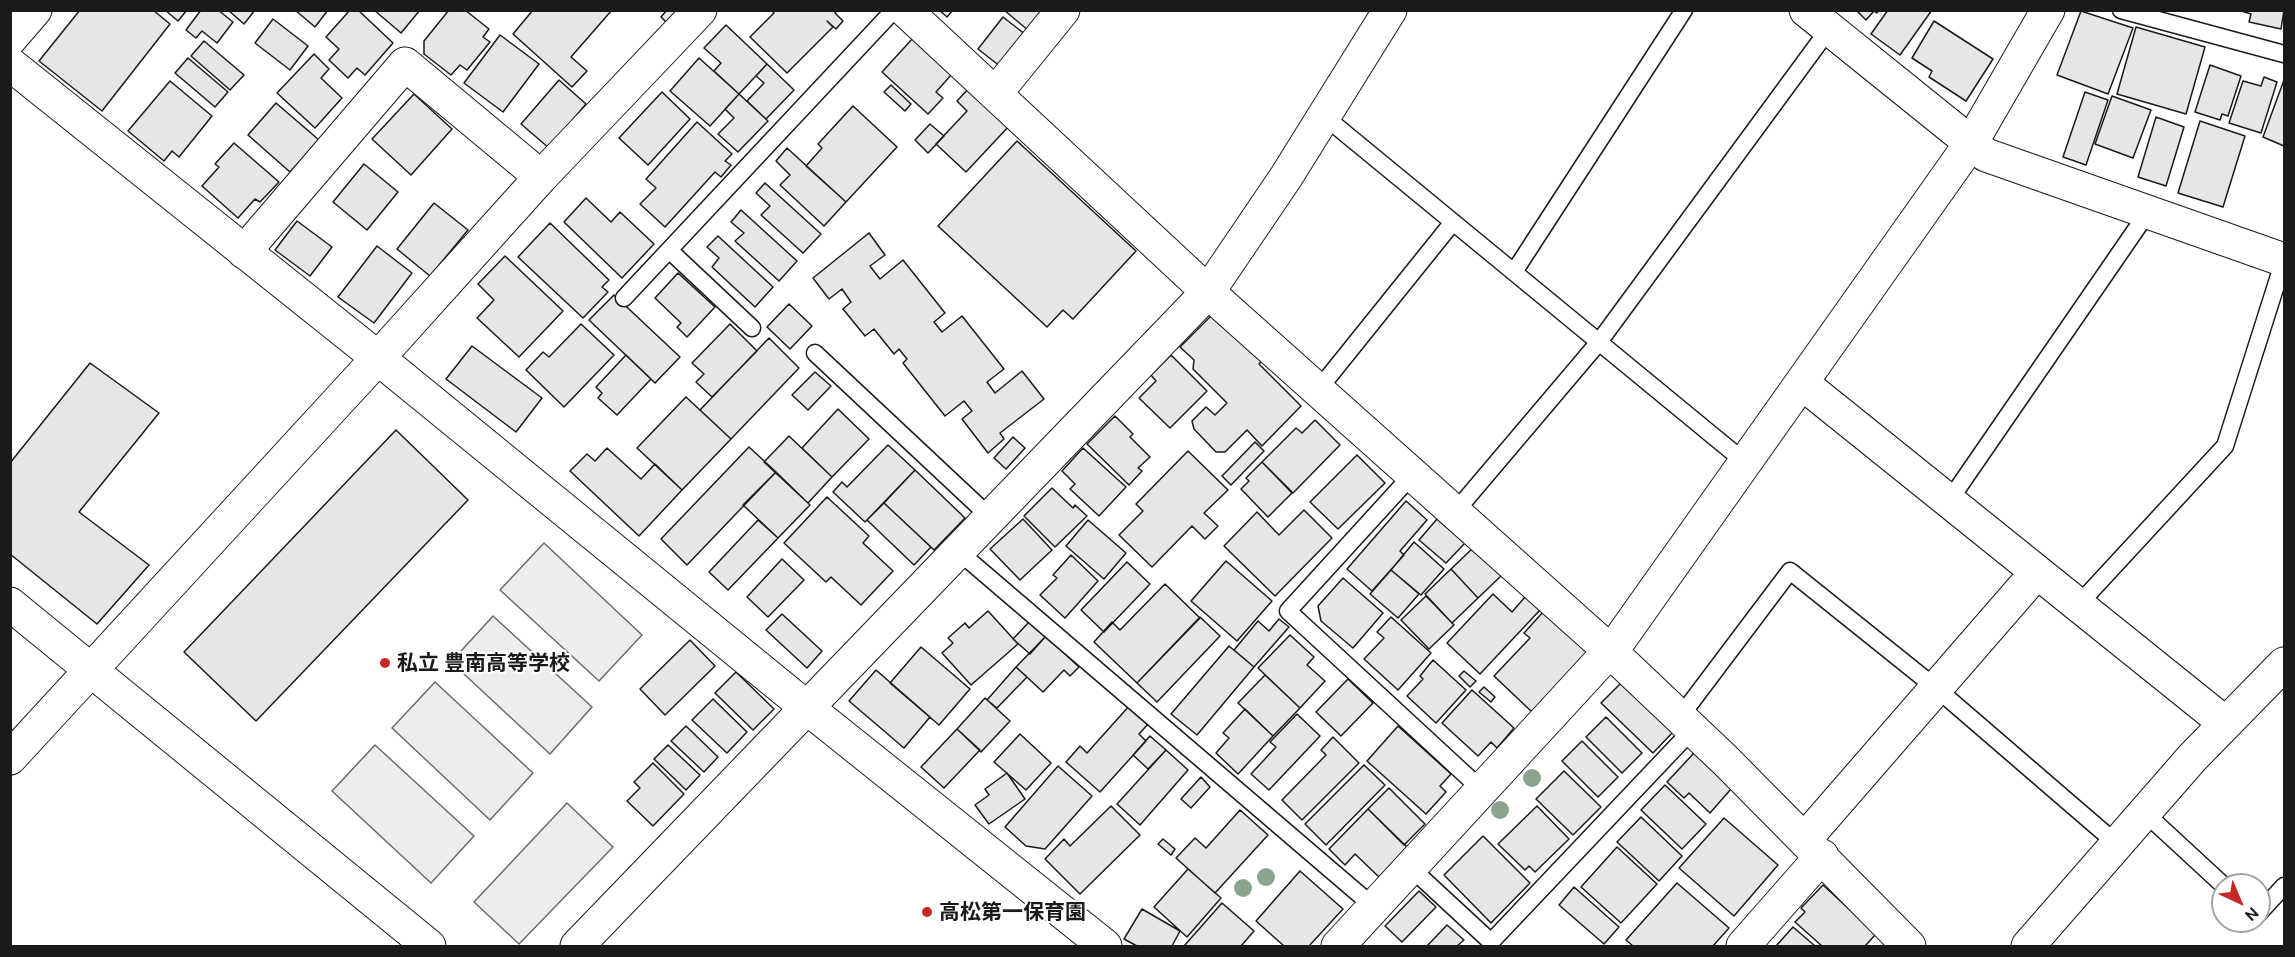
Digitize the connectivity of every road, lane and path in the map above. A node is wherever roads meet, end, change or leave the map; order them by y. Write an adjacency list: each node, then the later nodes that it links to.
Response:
1 (35, 10): 11 (street)
2 (700, 10): 17 (street)
3 (894, 10): 20 (lane)
4 (904, 10): 14 (street)
5 (1063, 10): 14 (street)
6 (1390, 10): 15 (street)
7 (1684, 10): 23 (lane)
8 (2048, 10): 16 (street)
9 (2121, 10): 12 (lane)
10 (1818, 20): 16 (street); 27 (lane)
11 (10, 39)
12 (2284, 54)
13 (10, 64): 21 (street)
14 (995, 94): 24 (street)
15 (1324, 116): 19 (lane); 24 (street)
16 (1971, 143): 18 (street); 30 (street)
17 (541, 177): 21 (street); 29 (street)
18 (2148, 212): 22 (street); 34 (lane)
19 (1453, 222): 23 (lane); 31 (lane)
20 (669, 250): 25 (lane); 26 (lane)
21 (244, 252): 29 (street)
22 (2284, 260): 40 (lane)
23 (1514, 272): 27 (lane)
24 (1208, 292): 31 (street); 36 (street)
25 (624, 298)
26 (752, 328)
27 (1599, 342): 32 (lane); 35 (lane)
28 (815, 354): 36 (lane)
29 (378, 358): 43 (street); 45 (street)
30 (1802, 383): 32 (street); 34 (street)
31 (1318, 390): 33 (street)
32 (1746, 463): 41 (street)
33 (1413, 474): 35 (street); 49 (lane)
34 (1949, 501): 38 (street)
35 (1455, 512): 41 (street)
36 (990, 518): 37 (street)
37 (958, 551): 45 (street); 57 (lane)
38 (2037, 572): 40 (street); 44 (street)
39 (10, 604): 43 (street)
40 (2078, 605): 47 (street)
41 (1610, 651): 46 (street); 49 (street)
42 (2284, 664): 47 (street)
43 (92, 670): 48 (street); 58 (street)
44 (1936, 688): 46 (lane); 51 (lane); 52 (street)
45 (806, 707): 59 (street); 60 (street)
46 (1687, 723): 52 (street); 53 (lane)
47 (2225, 723): 50 (street)
48 (10, 758)
49 (1483, 791): 53 (street)
50 (2145, 813): 51 (street); 54 (lane)
51 (2117, 844): 64 (street)
52 (1813, 848): 62 (street); 63 (street)
53 (1411, 868): 57 (street)
54 (2211, 874)
55 (2284, 886): 56 (lane)
56 (2271, 900)
57 (1374, 907): 61 (street)
58 (429, 946)
59 (577, 946)
60 (1105, 946)
61 (1338, 946)
62 (1743, 946)
63 (1909, 946)
64 (2028, 946)

